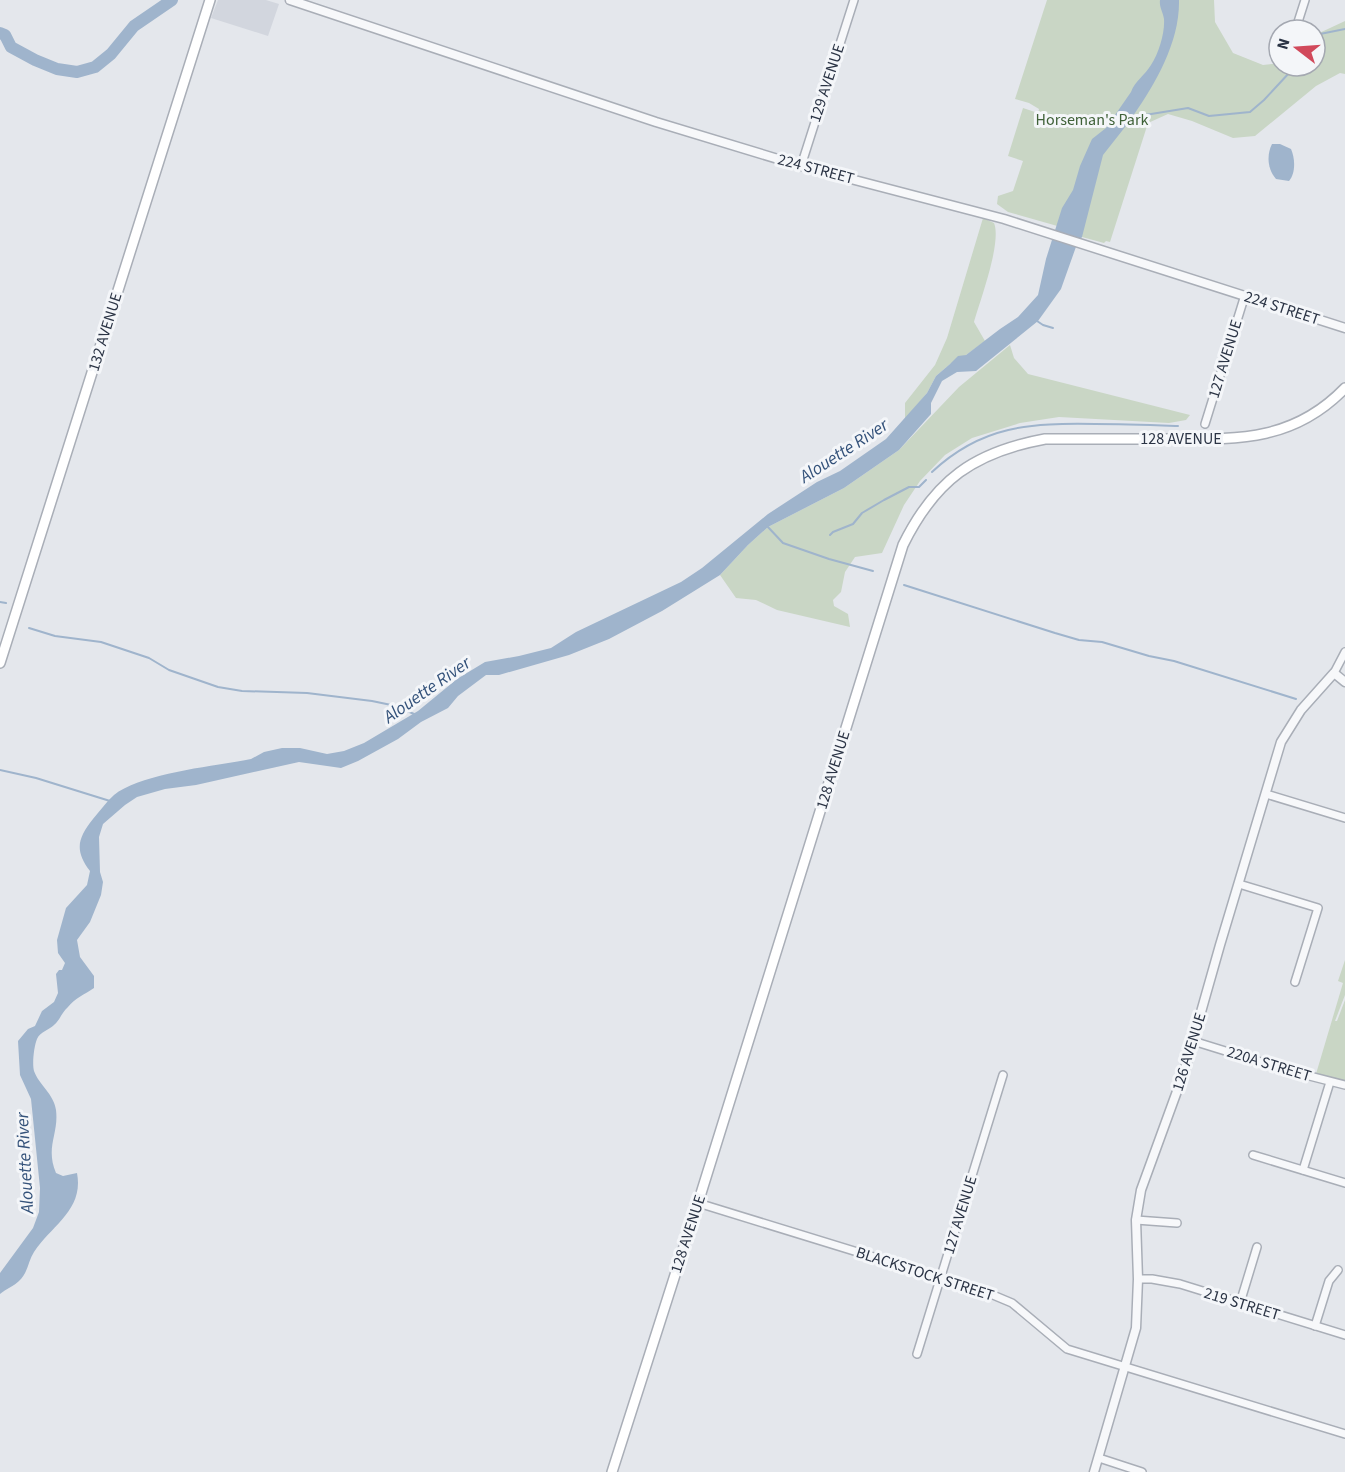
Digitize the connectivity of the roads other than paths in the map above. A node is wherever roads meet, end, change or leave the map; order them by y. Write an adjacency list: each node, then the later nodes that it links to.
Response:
1 (210, 0): 12 (main road, 132 AVENUE)
2 (290, 0): 6 (street, 224 STREET)
3 (854, 0): 6 (street, 129 AVENUE)
4 (1305, 0): 5 (street)
5 (1299, 18)
6 (801, 166): 7 (street, 224 STREET)
7 (1245, 295): 8 (street, 224 STREET); 10 (street, 127 AVENUE)
8 (1345, 328)
9 (1345, 388): 26 (main road, 128 AVENUE)
10 (1205, 424)
11 (1345, 652): 13 (street, 126 AVENUE)
12 (0, 663)
13 (1334, 673): 14 (street); 15 (street, 126 AVENUE)
14 (1345, 682)
15 (1266, 794): 16 (street); 17 (street, 126 AVENUE)
16 (1345, 818)
17 (1239, 884): 18 (street); 19 (street, 126 AVENUE)
18 (1295, 982)
19 (1193, 1041): 21 (street, 220A STREET); 27 (street, 126 AVENUE)
20 (1003, 1075): 31 (street, 127 AVENUE)
21 (1330, 1082): 22 (street, 220A STREET); 24 (street)
22 (1345, 1085)
23 (1253, 1155): 24 (street)
24 (1304, 1170): 25 (street)
25 (1345, 1183)
26 (698, 1203): 31 (street, BLACKSTOCK STREET); 40 (main road, 128 AVENUE)
27 (1136, 1220): 28 (street); 32 (street, 126 AVENUE)
28 (1177, 1224)
29 (1257, 1246): 33 (street)
30 (1338, 1270): 34 (street)
31 (940, 1279): 36 (street, 127 AVENUE); 37 (street, BLACKSTOCK STREET)
32 (1138, 1279): 33 (street, 219 STREET); 37 (street, 126 AVENUE)
33 (1240, 1303): 34 (street, 219 STREET)
34 (1315, 1326): 35 (street, 219 STREET)
35 (1345, 1335)
36 (917, 1354)
37 (1126, 1366): 38 (street, BLACKSTOCK STREET); 39 (street, 126 AVENUE)
38 (1345, 1434)
39 (1098, 1458): 41 (street, 126 AVENUE); 42 (street)
40 (612, 1472)
41 (1094, 1472)
42 (1142, 1472)

